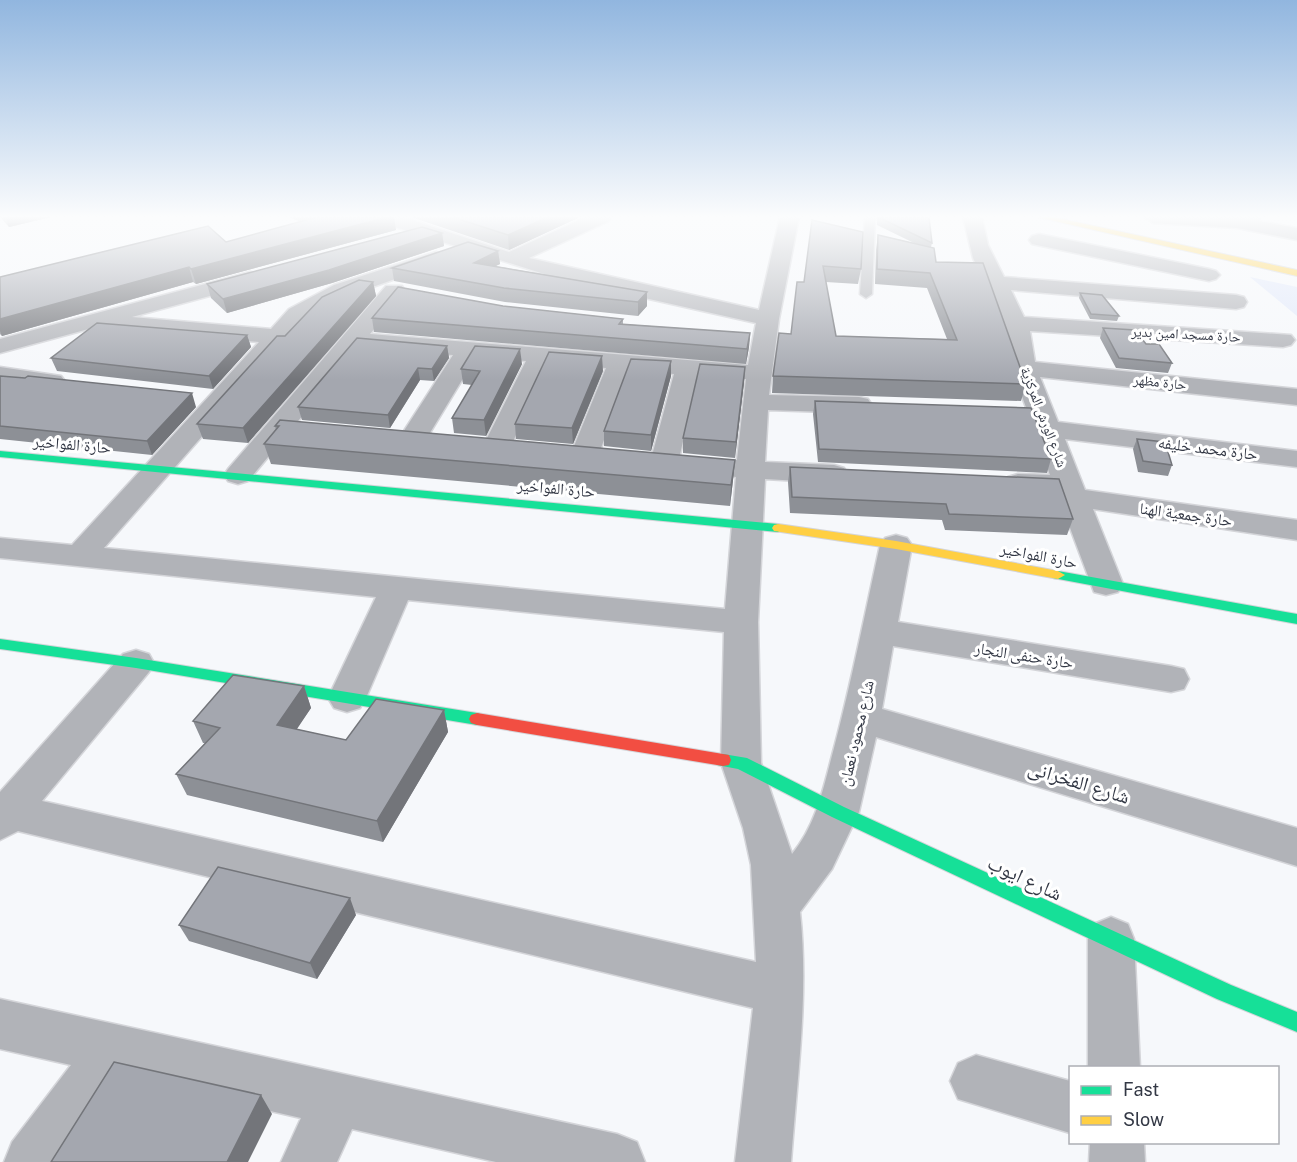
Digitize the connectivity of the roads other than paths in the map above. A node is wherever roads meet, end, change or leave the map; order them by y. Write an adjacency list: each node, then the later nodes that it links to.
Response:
1 (397, 271): 11 (street)
2 (555, 271): 16 (street)
3 (775, 271): 16 (street)
4 (867, 271): 12 (lane)
5 (990, 271): 10 (street, شارع الورش المركزية)
6 (1191, 271): 9 (street)
7 (1207, 271): 9 (street)
8 (265, 274): 14 (street)
9 (1209, 275): 13 (street)
10 (994, 283): 13 (street); 15 (street, شارع الورش المركزية)
11 (360, 284): 17 (street); 18 (street)
12 (866, 294)
13 (1236, 302): 19 (street)
14 (94, 321): 17 (street); 20 (street)
15 (1016, 323): 19 (street, حارة مسجد امين بدير); 25 (street, شارع الورش المركزية)
16 (758, 331): 26 (street)
17 (274, 336): 40 (street)
18 (352, 340): 21 (street); 33 (street)
19 (1290, 345)
20 (0, 346)
21 (469, 349): 22 (street); 35 (street)
22 (542, 355): 23 (street); 36 (street)
23 (621, 362): 24 (street); 38 (street)
24 (688, 367): 26 (street); 41 (street)
25 (1024, 368): 29 (street, حارة مظهر); 32 (street, شارع الورش المركزية)
26 (760, 374): 30 (street)
27 (0, 375): 28 (street)
28 (80, 384)
29 (1297, 397)
30 (755, 402): 31 (street); 41 (street)
31 (886, 406)
32 (1035, 417): 39 (street, حارة محمد خليفه); 45 (street, شارع الورش المركزية)
33 (277, 428): 34 (street); 42 (street)
34 (311, 431)
35 (443, 443)
36 (529, 451)
37 (0, 454): 40 (street, حارة الفواخير)
38 (584, 456)
39 (1297, 459)
40 (158, 468): 42 (street, حارة الفواخير); 50 (street)
41 (750, 470): 43 (street); 46 (street)
42 (238, 475): 46 (street, حارة الفواخير)
43 (857, 475)
44 (987, 481): 45 (street, حارة جمعية الهنا)
45 (1073, 491): 47 (street, حارة جمعية الهنا); 51 (street, شارع الورش المركزية)
46 (746, 523): 48 (street, حارة الفواخير); 54 (street)
47 (1297, 530)
48 (896, 545): 51 (street, حارة الفواخير); 55 (street, شارع محمود نعمان)
49 (0, 548): 50 (street)
50 (80, 556): 52 (street)
51 (1106, 584): 53 (street, حارة الفواخير)
52 (397, 588): 54 (street); 59 (street)
53 (1297, 619)
54 (741, 622): 61 (street)
55 (878, 631): 58 (street, حارة حنفى النجار); 60 (street, شارع محمود نعمان)
56 (0, 644): 57 (street, شارع ايوب)
57 (136, 663): 59 (street, شارع ايوب); 63 (street)
58 (1171, 680)
59 (347, 698): 61 (street, شارع ايوب)
60 (861, 718): 62 (street, شارع محمود نعمان); 64 (street, شارع الفخرانى)
61 (741, 763): 62 (street, شارع ايوب); 65 (street)
62 (838, 812): 65 (street, شارع محمود نعمان); 66 (street, شارع ايوب)
63 (3, 814): 67 (street)
64 (1297, 847)
65 (778, 905): 67 (street)
66 (1111, 939): 68 (street, شارع ايوب); 71 (street)
67 (779, 991): 79 (street)
68 (1297, 1022)
69 (0, 1024): 70 (street)
70 (114, 1050): 73 (street); 76 (street)
71 (1114, 1066)
72 (976, 1081): 74 (street)
73 (338, 1100): 77 (street); 78 (street)
74 (1069, 1106)
75 (1117, 1144): 80 (street)
76 (32, 1162)
77 (309, 1162)
78 (617, 1162)
79 (763, 1162)
80 (1117, 1162)

